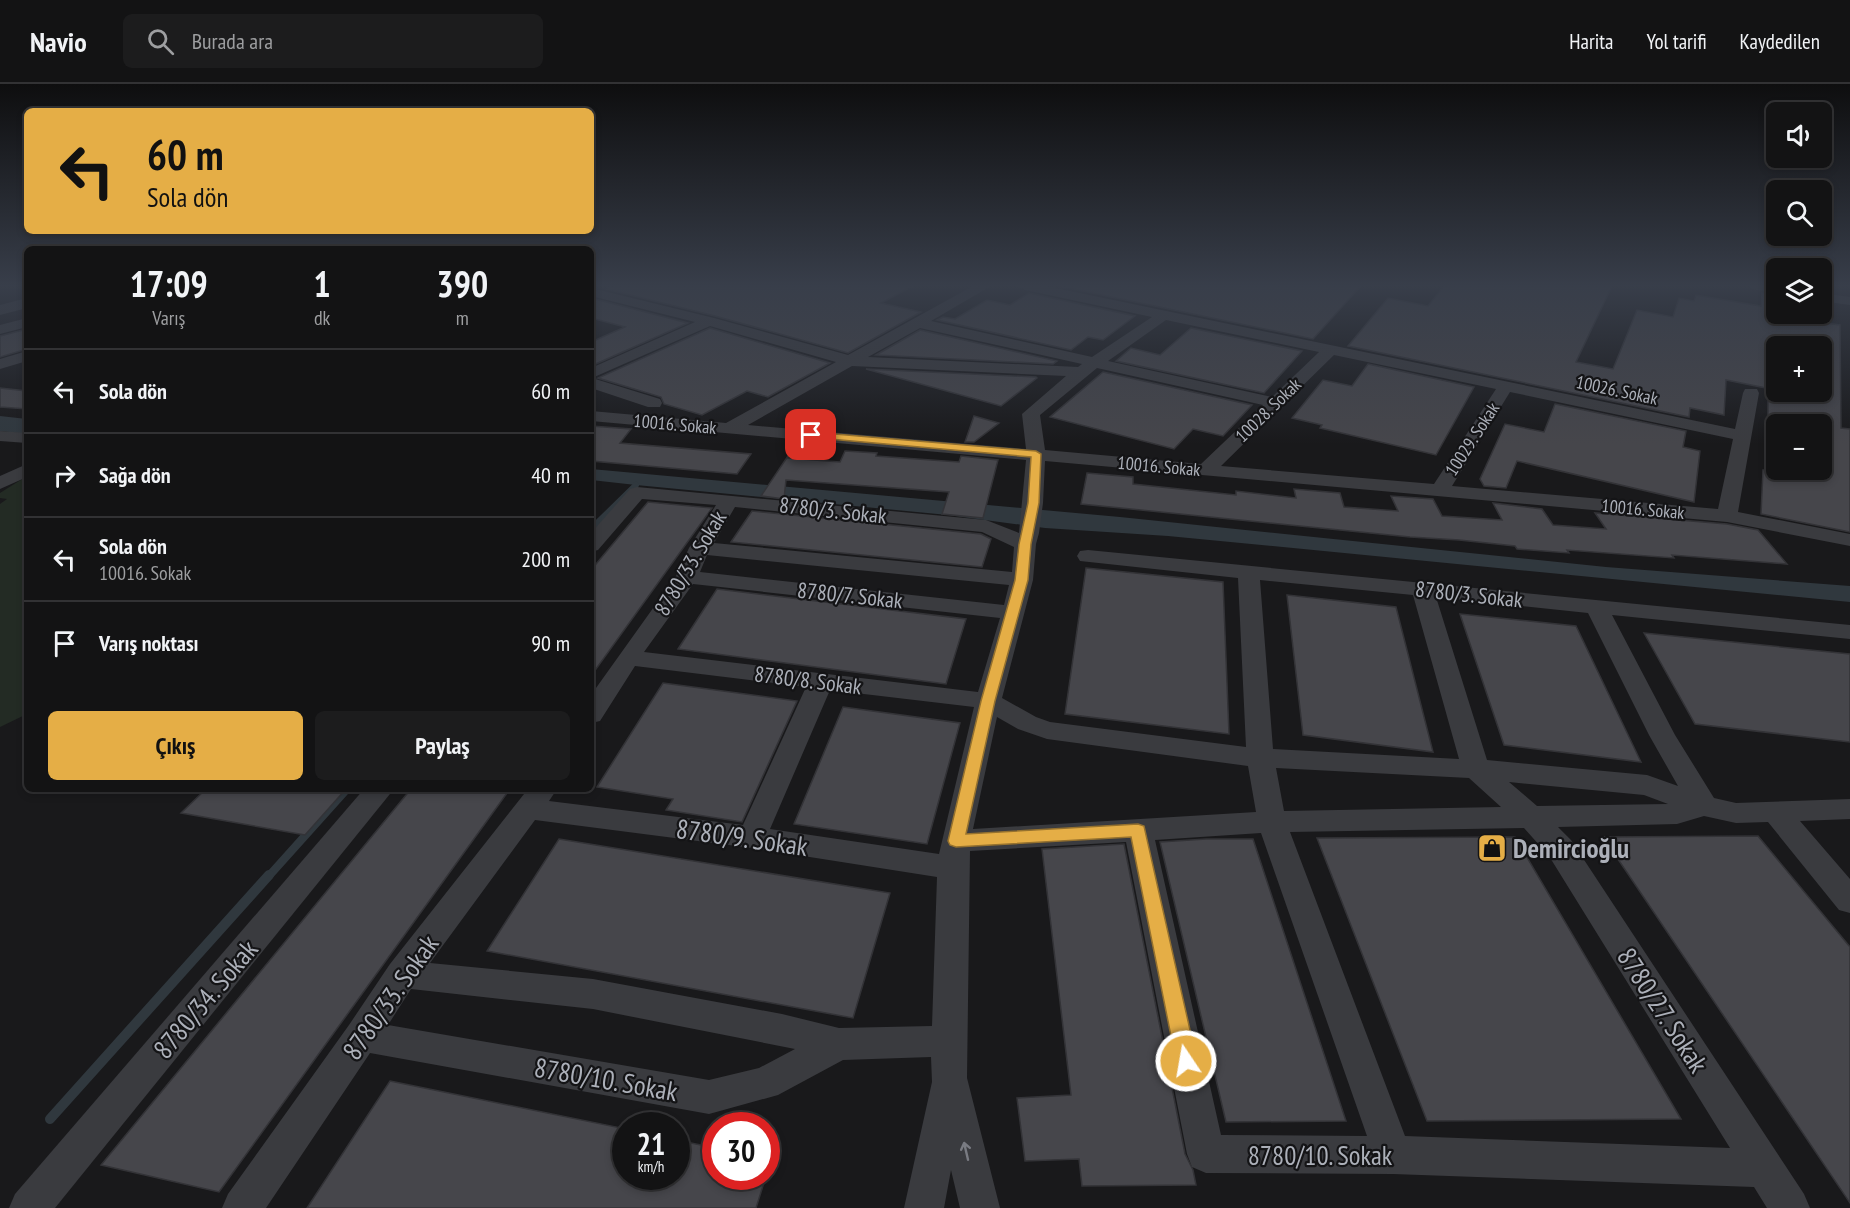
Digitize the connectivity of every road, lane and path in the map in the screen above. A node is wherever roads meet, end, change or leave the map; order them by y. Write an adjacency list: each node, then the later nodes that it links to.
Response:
1 (671, 338): 14 (street)
2 (771, 338): 9 (street)
3 (890, 338): 9 (street)
4 (989, 338): 10 (street)
5 (1130, 338): 10 (street)
6 (1275, 338): 7 (street, 10026. Sokak)
7 (1330, 350): 16 (street, 10026. Sokak); 19 (street, 10028. Sokak)
8 (24, 357): 11 (street)
9 (850, 361): 13 (street); 21 (street)
10 (1096, 362): 13 (street); 19 (street)
11 (0, 364): 12 (street)
12 (24, 367)
13 (1081, 372): 25 (street)
14 (594, 374)
15 (594, 376): 18 (street)
16 (1506, 386): 23 (street, 10026. Sokak); 29 (street, 10029. Sokak)
17 (1751, 393): 23 (street)
18 (654, 403)
19 (1275, 403): 26 (street, 10028. Sokak)
20 (594, 416): 21 (street, 10016. Sokak)
21 (729, 428): 25 (street, 10016. Sokak)
22 (0, 435): 24 (street)
23 (1743, 436): 31 (street)
24 (24, 438)
25 (1036, 454): 26 (street, 10016. Sokak); 32 (street)
26 (1206, 470): 29 (street, 10016. Sokak)
27 (24, 471): 28 (street)
28 (0, 483)
29 (1439, 491): 31 (street, 10016. Sokak)
30 (729, 500): 32 (street, 8780/3. Sokak); 34 (street, 8780/3. Sokak); 35 (street, 8780/33. Sokak)
31 (1726, 516): 33 (street, 10016. Sokak)
32 (1027, 538): 39 (street)
33 (1850, 540)
34 (594, 543)
35 (700, 548): 38 (street, 8780/33. Sokak); 39 (street, 8780/7. Sokak)
36 (1088, 556): 37 (street, 8780/3. Sokak)
37 (1250, 573): 40 (street, 8780/3. Sokak); 48 (street)
38 (687, 576): 42 (street, 8780/7. Sokak); 44 (street, 8780/33. Sokak)
39 (1022, 580): 42 (street)
40 (1422, 589): 41 (street, 8780/3. Sokak); 49 (street)
41 (1597, 608): 43 (street, 8780/3. Sokak); 52 (street)
42 (1013, 613): 46 (street)
43 (1850, 632)
44 (628, 658): 45 (street, 8780/8. Sokak); 47 (street, 8780/33. Sokak)
45 (822, 682): 46 (street, 8780/8. Sokak); 58 (street)
46 (988, 701): 48 (street); 59 (street)
47 (594, 710)
48 (1260, 758): 49 (street); 56 (street)
49 (1476, 769): 52 (street); 55 (street, 8780/27. Sokak)
50 (377, 792): 68 (street, 8780/34. Sokak)
51 (536, 799): 58 (street, 8780/9. Sokak); 61 (street, 8780/33. Sokak)
52 (1704, 806): 54 (street); 55 (street, 8780/9. Sokak)
53 (1850, 809): 54 (street)
54 (1777, 813): 60 (street)
55 (1530, 817): 56 (street, 8780/9. Sokak); 67 (street, 8780/27. Sokak)
56 (1272, 822): 57 (street, 8780/9. Sokak); 66 (street)
57 (1138, 830): 59 (street, 8780/9. Sokak); 66 (street, 8780/10. Sokak)
58 (752, 837): 59 (street, 8780/9. Sokak)
59 (955, 855): 63 (street)
60 (1850, 901)
61 (402, 974): 62 (street, 8780/33. Sokak); 64 (street, 8780/10. Sokak)
62 (362, 1036): 64 (street, 8780/10. Sokak); 69 (street, 8780/33. Sokak)
63 (948, 1041): 64 (street, 8780/10. Sokak); 65 (street)
64 (839, 1044)
65 (950, 1078): 70 (street); 71 (street, one-way to 65)
66 (1393, 1155): 67 (street, 8780/10. Sokak)
67 (1764, 1168): 72 (street, 8780/27. Sokak)
68 (29, 1208)
69 (242, 1208)
70 (924, 1208)
71 (980, 1208)
72 (1790, 1208)

